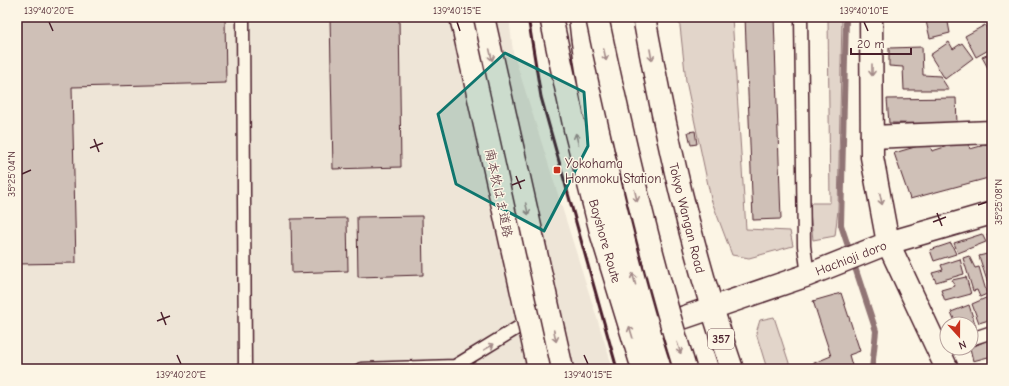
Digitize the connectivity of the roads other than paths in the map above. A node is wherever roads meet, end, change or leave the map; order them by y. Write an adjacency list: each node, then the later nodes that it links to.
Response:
1 (243, 17): 26 (lane)
2 (453, 17): 17 (main road, 南本牧はま道路)
3 (461, 17): 29 (main road, 南本牧はま道路, bridge)
4 (464, 17): 19 (main road)
5 (483, 17): 31 (main road, one-way to 31)
6 (551, 17): 32 (main road, Bayshore Route, one-way to 6)
7 (580, 17): 20 (main road, one-way to 7)
8 (597, 17): 34 (main road, one-way to 34, bridge)
9 (644, 17): 18 (main road, Tokyo Wangan Road / 357, one-way to 18)
10 (801, 17): 16 (lane)
11 (871, 17): 13 (main road, one-way to 13)
12 (992, 132): 13 (main road)
13 (872, 137): 15 (main road, one-way to 15)
14 (992, 213): 15 (main road, Hachioji doro)
15 (888, 243): 16 (main road, Hachioji doro); 23 (main road)
16 (808, 275): 18 (main road, Hachioji doro)
17 (509, 278): 28 (main road, 南本牧はま道路); 29 (main road, bridge)
18 (711, 308): 20 (main road, Hachioji doro); 35 (main road, Tokyo Wangan Road / 357)
19 (532, 319): 25 (lane, one-way to 19); 30 (main road)
20 (647, 330): 33 (main road)
21 (992, 332): 22 (lane)
22 (979, 336)
23 (939, 341)
24 (944, 356): 36 (main road)
25 (460, 368): 27 (lane)
26 (245, 369)
27 (361, 369)
28 (530, 369)
29 (538, 369)
30 (543, 369)
31 (562, 369)
32 (643, 369)
33 (660, 369)
34 (685, 369)
35 (732, 369)
36 (947, 369)

